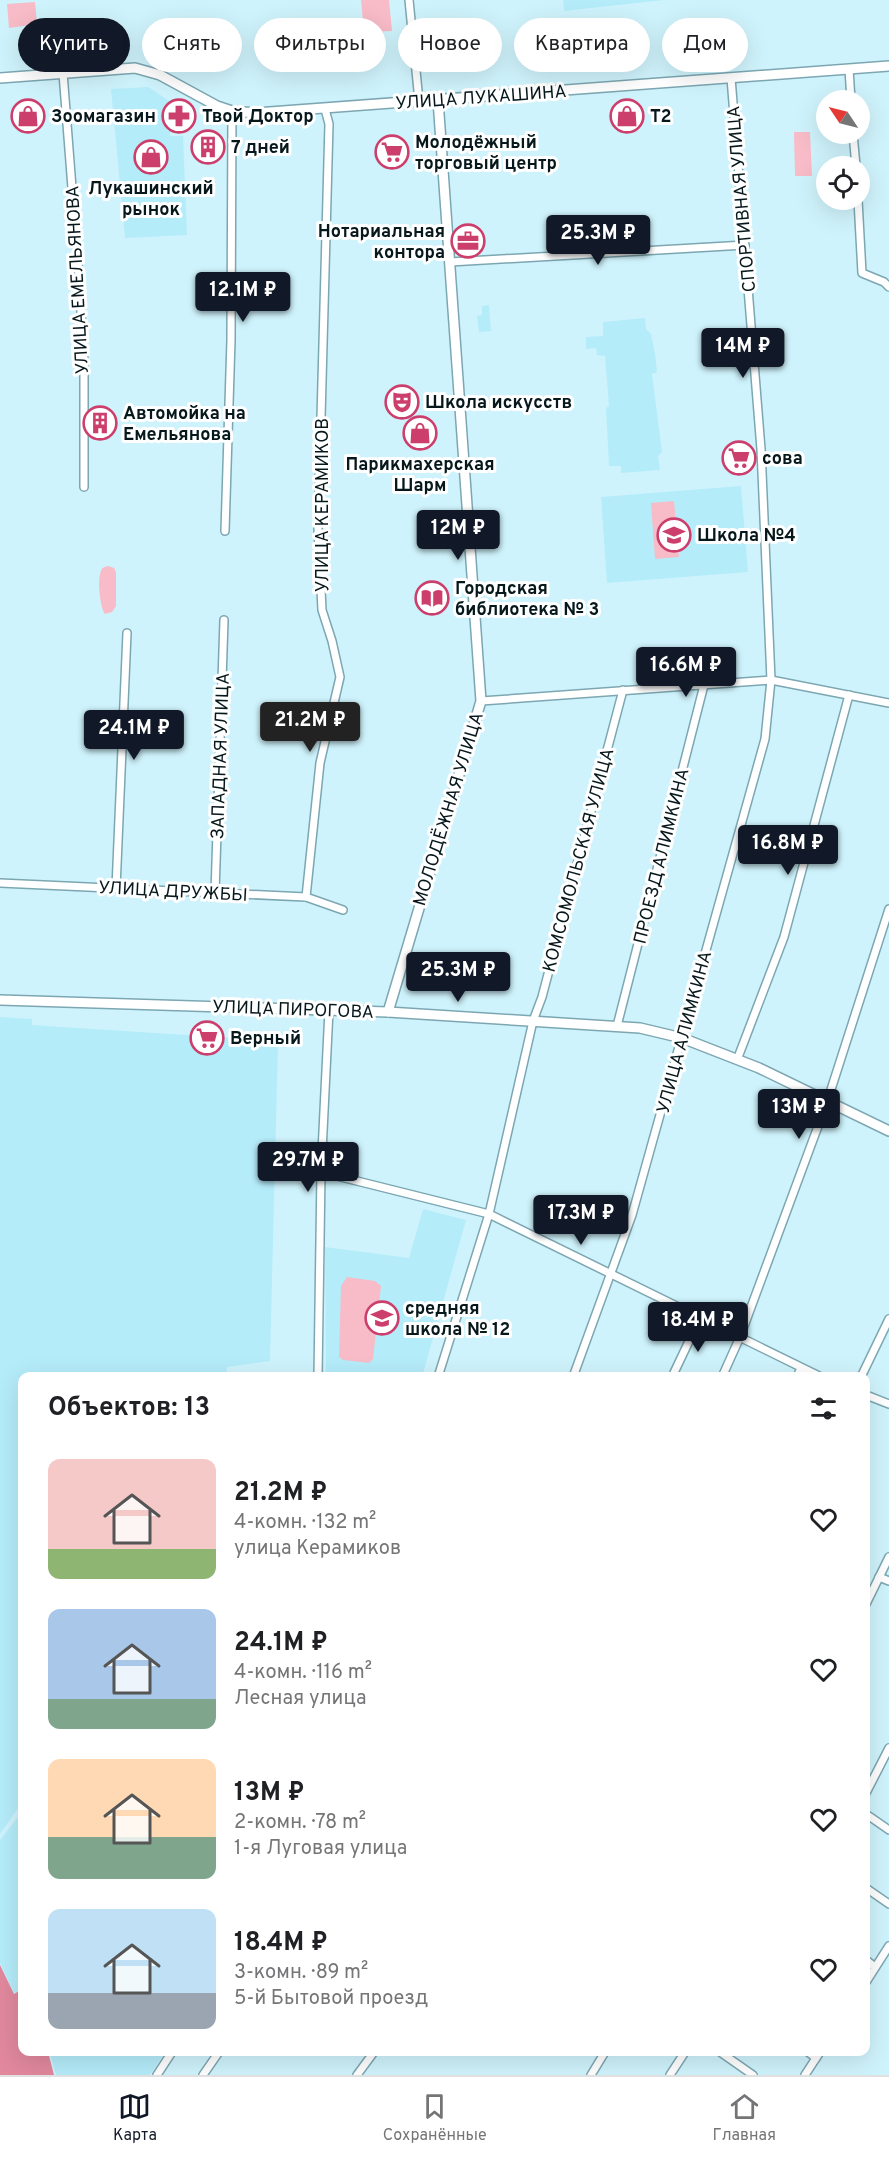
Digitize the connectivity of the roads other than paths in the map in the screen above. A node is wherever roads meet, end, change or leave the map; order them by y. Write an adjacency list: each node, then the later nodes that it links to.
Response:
1 (409, 0): 9 (street)
2 (889, 66): 3 (street, УЛИЦА ЛУКАШИНА)
3 (849, 69): 6 (street, УЛИЦА ЛУКАШИНА); 7 (street)
4 (63, 73): 5 (street, УЛИЦА ЛУКАШИНА); 11 (street, УЛИЦА ЛУКАШИНА); 16 (street, УЛИЦА ЕМЕЛЬЯНОВА)
5 (0, 78)
6 (731, 78): 8 (street, УЛИЦА ЛУКАШИНА); 13 (street, СПОРТИВНАЯ УЛИЦА)
7 (850, 90)
8 (438, 100): 9 (street, УЛИЦА ЛУКАШИНА); 14 (street, МОЛОДЁЖНАЯ УЛИЦА)
9 (419, 101): 10 (street, УЛИЦА ЛУКАШИНА)
10 (325, 109): 11 (street, УЛИЦА ЛУКАШИНА); 29 (street, УЛИЦА КЕРАМИКОВ)
11 (232, 111): 17 (street)
12 (859, 210): 15 (street)
13 (745, 245): 14 (street); 20 (street, СПОРТИВНАЯ УЛИЦА)
14 (450, 262): 24 (street, МОЛОДЁЖНАЯ УЛИЦА)
15 (889, 287)
16 (84, 488)
17 (225, 531)
18 (224, 620): 28 (street, ЗАПАДНАЯ УЛИЦА)
19 (127, 633): 27 (street)
20 (771, 680): 21 (street); 23 (street); 37 (street, УЛИЦА АЛИМКИНА)
21 (705, 685): 22 (street); 36 (street, ПРОЕЗД АЛИМКИНА)
22 (623, 690): 24 (street); 35 (street, КОМСОМОЛЬСКАЯ УЛИЦА)
23 (849, 695): 25 (street); 38 (street)
24 (481, 701): 34 (street, МОЛОДЁЖНАЯ УЛИЦА)
25 (889, 703)
26 (0, 883): 27 (street, УЛИЦА ДРУЖБЫ)
27 (116, 888): 28 (street, УЛИЦА ДРУЖБЫ)
28 (215, 892): 29 (street, УЛИЦА ДРУЖБЫ)
29 (306, 897): 31 (street, УЛИЦА ДРУЖБЫ)
30 (889, 909): 39 (street)
31 (343, 910)
32 (0, 1000): 33 (street, УЛИЦА ПИРОГОВА)
33 (329, 1010): 34 (street, УЛИЦА ПИРОГОВА); 41 (street)
34 (387, 1012): 35 (street, УЛИЦА ПИРОГОВА)
35 (533, 1021): 36 (street, УЛИЦА ПИРОГОВА); 42 (street, КОМСОМОЛЬСКАЯ УЛИЦА)
36 (616, 1026): 37 (street, УЛИЦА ПИРОГОВА)
37 (682, 1038): 38 (street, УЛИЦА ПИРОГОВА); 43 (street, УЛИЦА АЛИМКИНА)
38 (737, 1060): 39 (street, УЛИЦА ПИРОГОВА)
39 (827, 1102): 40 (street, УЛИЦА ПИРОГОВА); 46 (street)
40 (889, 1131)
41 (321, 1172): 42 (street); 48 (street)
42 (489, 1214): 43 (street); 49 (street, КОМСОМОЛЬСКАЯ УЛИЦА)
43 (611, 1275): 44 (street); 50 (street, УЛИЦА АЛИМКИНА)
44 (700, 1318): 46 (street); 51 (street)
45 (889, 1319): 55 (street)
46 (740, 1337): 47 (street); 52 (street)
47 (801, 1368): 53 (street); 54 (street)
48 (318, 1372)
49 (440, 1372)
50 (575, 1372)
51 (674, 1372)
52 (724, 1372)
53 (799, 1372)
54 (810, 1372)
55 (863, 1372)
56 (870, 1397): 57 (street)
57 (889, 1404)
58 (889, 1557): 59 (street)
59 (879, 1577): 60 (street); 61 (street)
60 (889, 1581)
61 (870, 1596)
62 (889, 1748): 63 (street)
63 (870, 1786)
64 (870, 1817): 65 (street)
65 (889, 1830)
66 (870, 1891): 67 (street)
67 (889, 1904)
68 (889, 1946): 70 (street)
69 (870, 1963): 70 (street)
70 (875, 1967): 71 (street)
71 (870, 1975)
72 (169, 2056): 79 (street)
73 (216, 2056): 80 (street)
74 (371, 2056): 81 (street)
75 (603, 2056): 82 (street)
76 (682, 2056): 83 (street)
77 (726, 2056): 84 (street)
78 (817, 2056): 85 (street)
79 (157, 2075)
80 (204, 2075)
81 (357, 2075)
82 (591, 2075)
83 (670, 2075)
84 (753, 2075)
85 (805, 2075)

